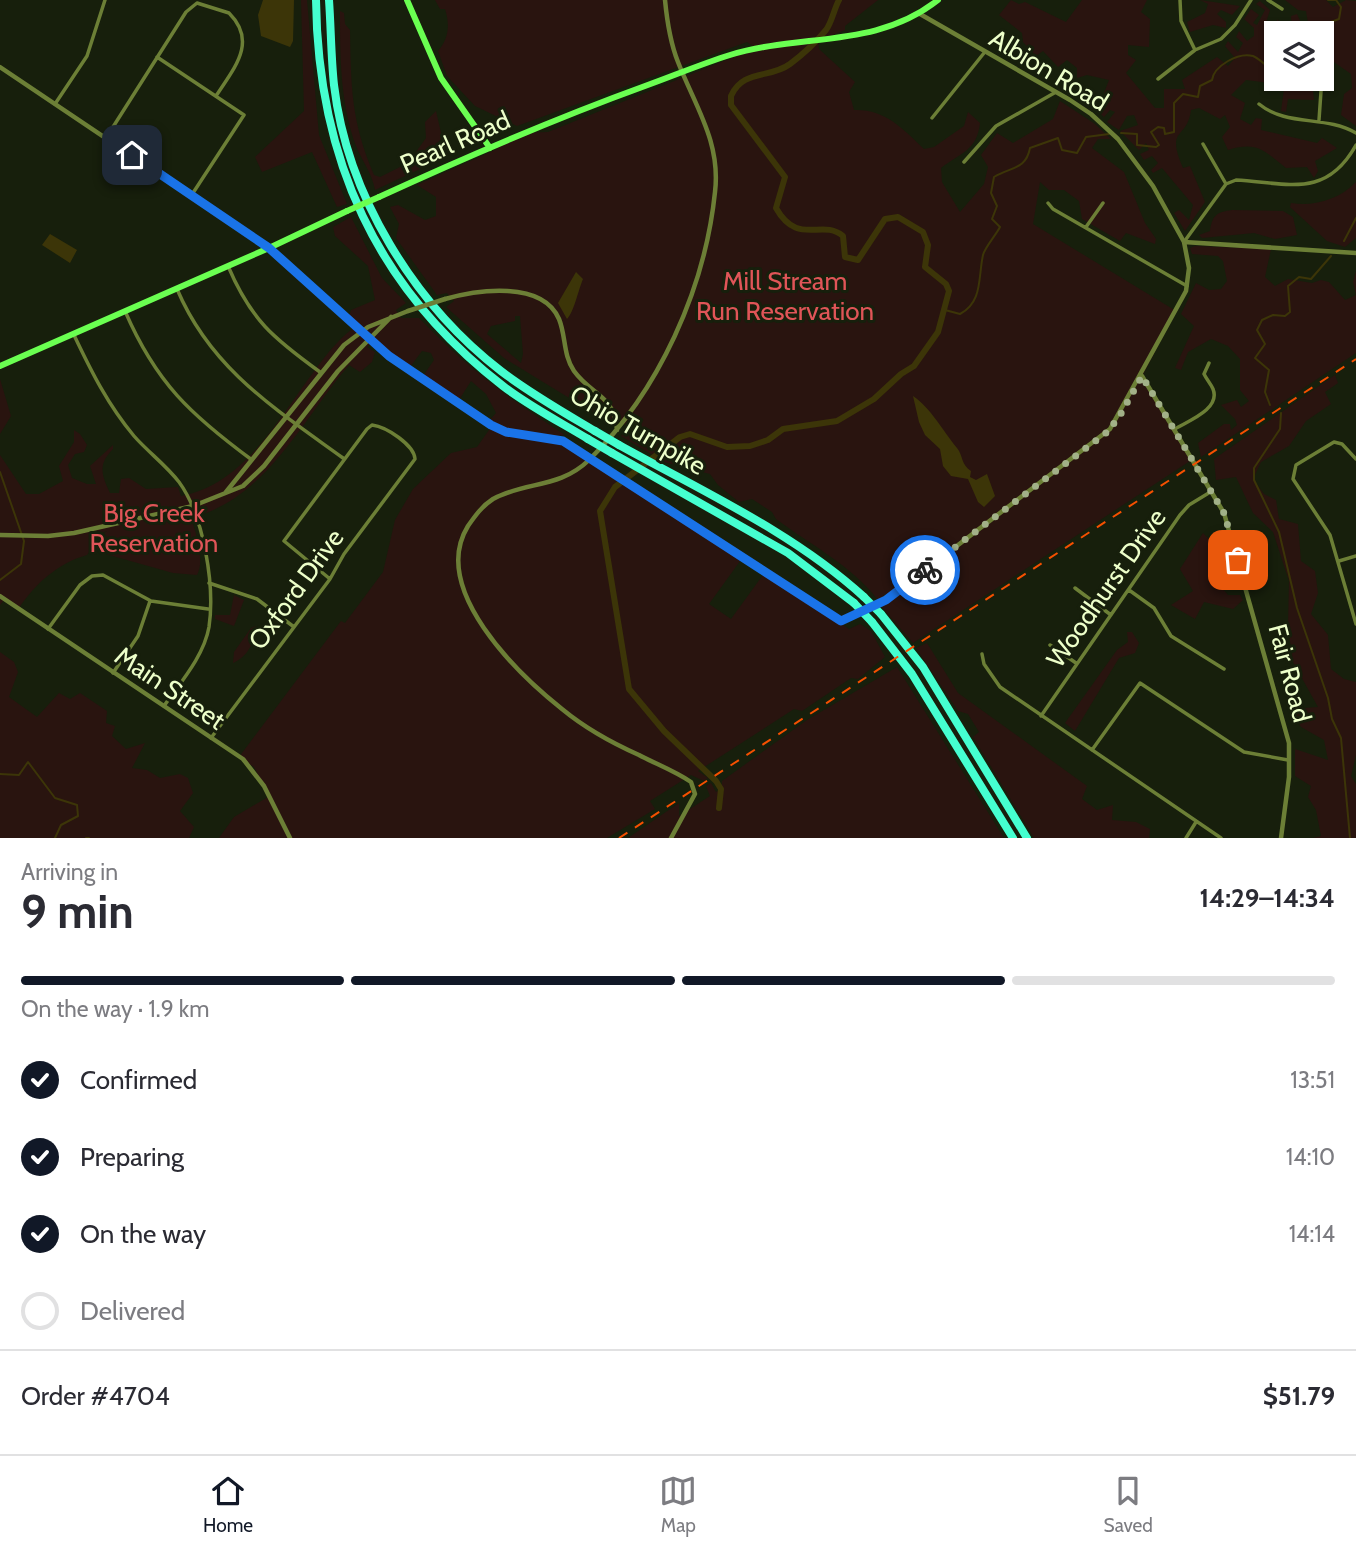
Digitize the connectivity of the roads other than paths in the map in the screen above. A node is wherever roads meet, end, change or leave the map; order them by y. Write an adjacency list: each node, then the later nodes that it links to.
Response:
1 (105, 0): 21 (street)
2 (316, 0): 91 (highway, Ohio Turnpike, bridge)
3 (329, 0): 92 (highway, Ohio Turnpike, bridge)
4 (407, 0): 29 (main road)
5 (665, 0): 16 (street)
6 (938, 0): 11 (main road, Pearl Road)
7 (1180, 0): 12 (street)
8 (1251, 0): 12 (street)
9 (1268, 0): 10 (street)
10 (1282, 9)
11 (920, 14): 13 (street, Albion Road); 16 (main road, Pearl Road)
12 (1195, 50): 17 (street)
13 (984, 53): 19 (street, Albion Road); 23 (street)
14 (157, 57): 20 (street); 20 (street); 26 (street)
15 (0, 67): 21 (street)
16 (682, 73): 29 (main road, Pearl Road); 53 (street)
17 (1158, 79)
18 (1321, 91): 24 (street)
19 (1056, 92): 30 (street); 36 (street, Albion Road)
20 (216, 96): 32 (street)
21 (55, 104): 26 (street)
22 (1259, 104): 24 (street)
23 (932, 118)
24 (1319, 120): 25 (street)
25 (1356, 133)
26 (106, 138): 32 (street)
27 (1203, 144): 31 (street)
28 (1356, 145): 31 (street)
29 (490, 148): 37 (main road, Pearl Road, bridge)
30 (964, 162)
31 (1226, 184): 36 (street)
32 (191, 196): 37 (street)
33 (1048, 202): 35 (street)
34 (1103, 203): 35 (street)
35 (1086, 227): 40 (street)
36 (1184, 242): 38 (street); 40 (street)
37 (269, 248): 39 (main road, Pearl Road); 44 (street)
38 (1356, 253)
39 (228, 266): 41 (main road, Pearl Road); 49 (street)
40 (1187, 286): 50 (street)
41 (177, 289): 42 (main road, Pearl Road); 52 (street)
42 (125, 311): 45 (main road, Pearl Road); 60 (street)
43 (391, 317): 44 (street); 46 (street); 51 (street, bridge)
44 (359, 332): 46 (street); 49 (street)
45 (73, 333): 48 (main road, Pearl Road); 63 (street)
46 (367, 339): 54 (street); 58 (street)
47 (1209, 363): 55 (street)
48 (0, 366)
49 (320, 372): 52 (street)
50 (1142, 376): 55 (street, Fair Road); 58 (street)
51 (615, 412): 53 (street); 56 (street)
52 (286, 416): 54 (street); 60 (street)
53 (628, 416): 56 (street)
54 (296, 424): 57 (street); 62 (street)
55 (1175, 429): 61 (street, Fair Road)
56 (617, 430): 58 (street)
57 (343, 458): 67 (street); 67 (street, Oxford Drive)
58 (590, 459): 90 (street)
59 (1356, 459): 66 (street)
60 (252, 460): 62 (street)
61 (1213, 491): 70 (street, Woodhurst Drive); 87 (street, Fair Road)
62 (223, 495): 63 (street)
63 (193, 506): 64 (street); 68 (street)
64 (0, 535)
65 (1356, 556): 66 (street)
66 (1339, 561): 75 (street)
67 (330, 579): 76 (street, Oxford Drive)
68 (209, 583): 73 (street); 76 (street)
69 (1075, 588): 74 (street)
70 (1129, 590): 74 (street, Woodhurst Drive); 81 (street)
71 (0, 596): 77 (street, Main Street)
72 (151, 601): 73 (street); 77 (street); 82 (street)
73 (208, 609): 83 (street)
74 (1111, 615): 80 (street, Woodhurst Drive)
75 (1356, 624)
76 (294, 626): 85 (street, Oxford Drive)
77 (48, 629): 82 (street, Main Street)
78 (1050, 645): 80 (street)
79 (982, 654): 84 (street)
80 (1076, 663): 84 (street, Woodhurst Drive)
81 (1224, 669)
82 (113, 673): 83 (street, Main Street)
83 (164, 706): 85 (street, Main Street)
84 (1041, 716): 86 (street)
85 (211, 738): 89 (street, Main Street)
86 (1092, 750): 87 (street); 88 (street)
87 (1289, 760): 95 (street, Fair Road)
88 (1197, 821): 93 (street); 94 (street)
89 (290, 838)
90 (671, 838)
91 (1013, 838)
92 (1027, 838)
93 (1186, 838)
94 (1221, 838)
95 (1281, 838)

